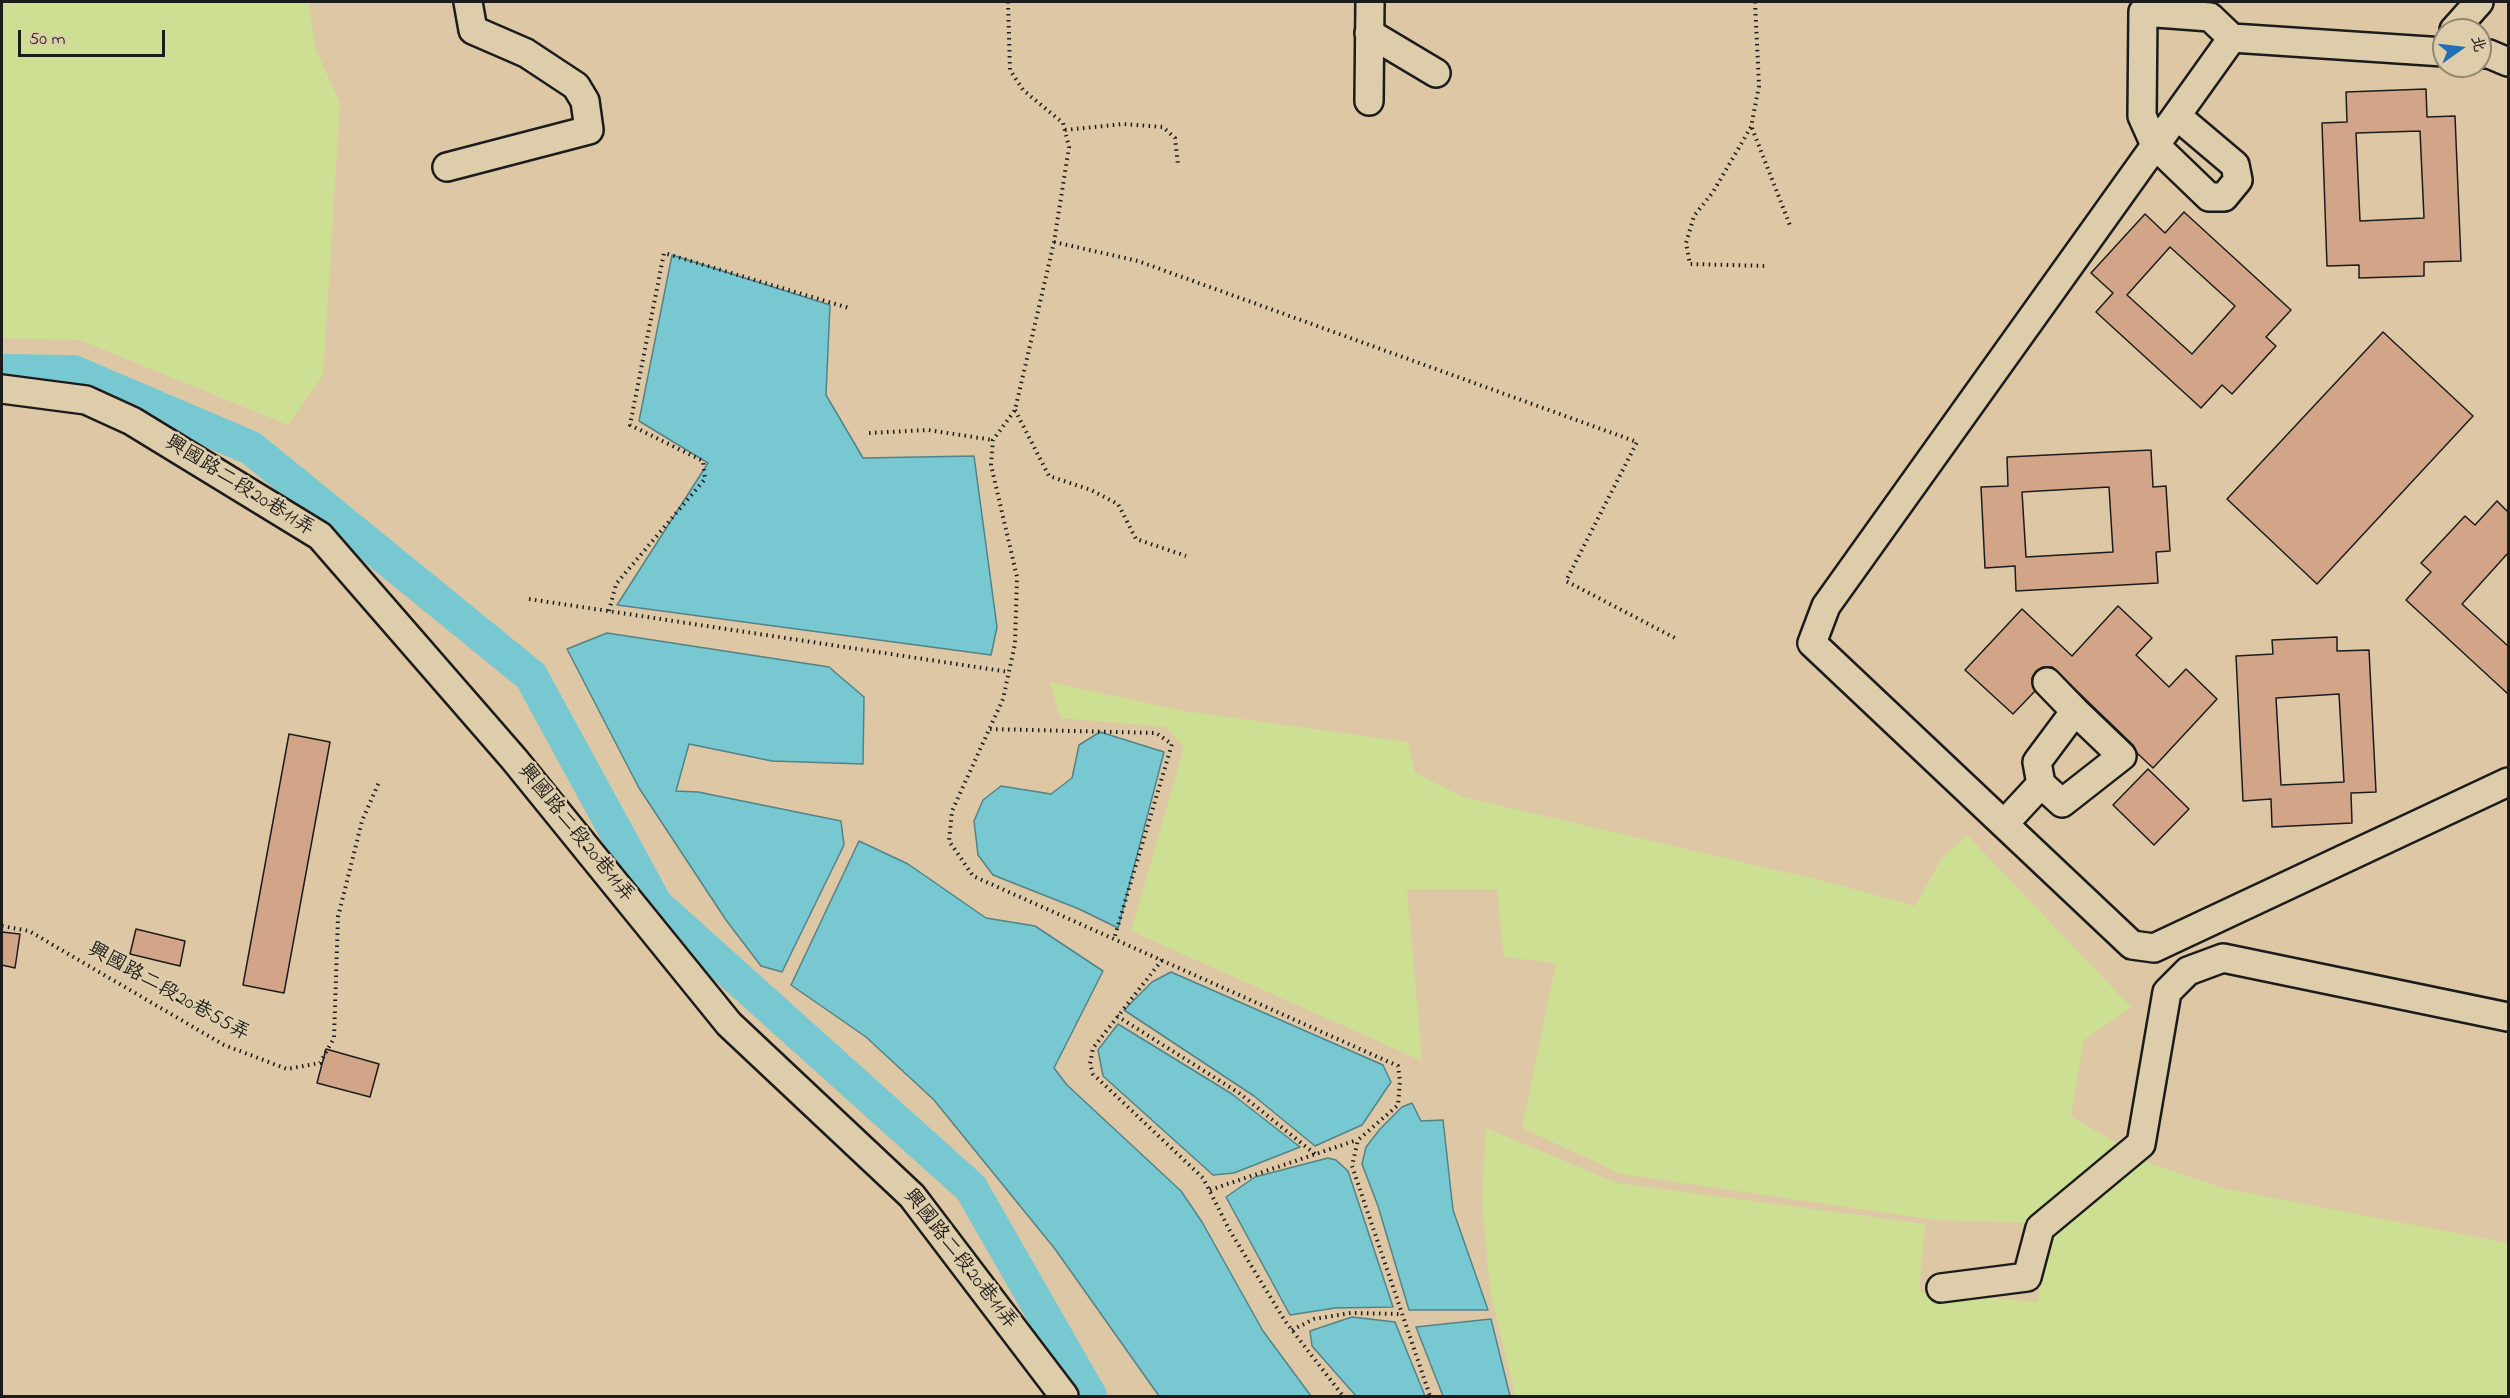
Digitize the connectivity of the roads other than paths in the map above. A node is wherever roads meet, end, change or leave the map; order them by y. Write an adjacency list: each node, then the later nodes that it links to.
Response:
1 (468, 2): 14 (lane)
2 (1370, 2): 5 (lane)
3 (2479, 2): 4 (lane)
4 (2465, 18)
5 (1370, 33): 10 (lane); 11 (lane)
6 (2232, 38): 7 (lane); 12 (lane); 13 (lane)
7 (2432, 48)
8 (2492, 55): 9 (lane)
9 (2508, 62)
10 (1436, 73)
11 (1369, 100)
12 (2177, 116): 13 (lane); 13 (lane)
13 (2155, 145): 20 (lane)
14 (447, 167)
15 (2, 389): 23 (lane, 興國路二段20巷11弄)
16 (2047, 682): 17 (lane)
17 (2075, 711): 19 (lane); 19 (lane)
18 (2508, 782): 20 (lane)
19 (2041, 784): 20 (lane)
20 (2004, 824)
21 (2508, 1017): 22 (lane)
22 (1941, 1288)
23 (1064, 1396)

